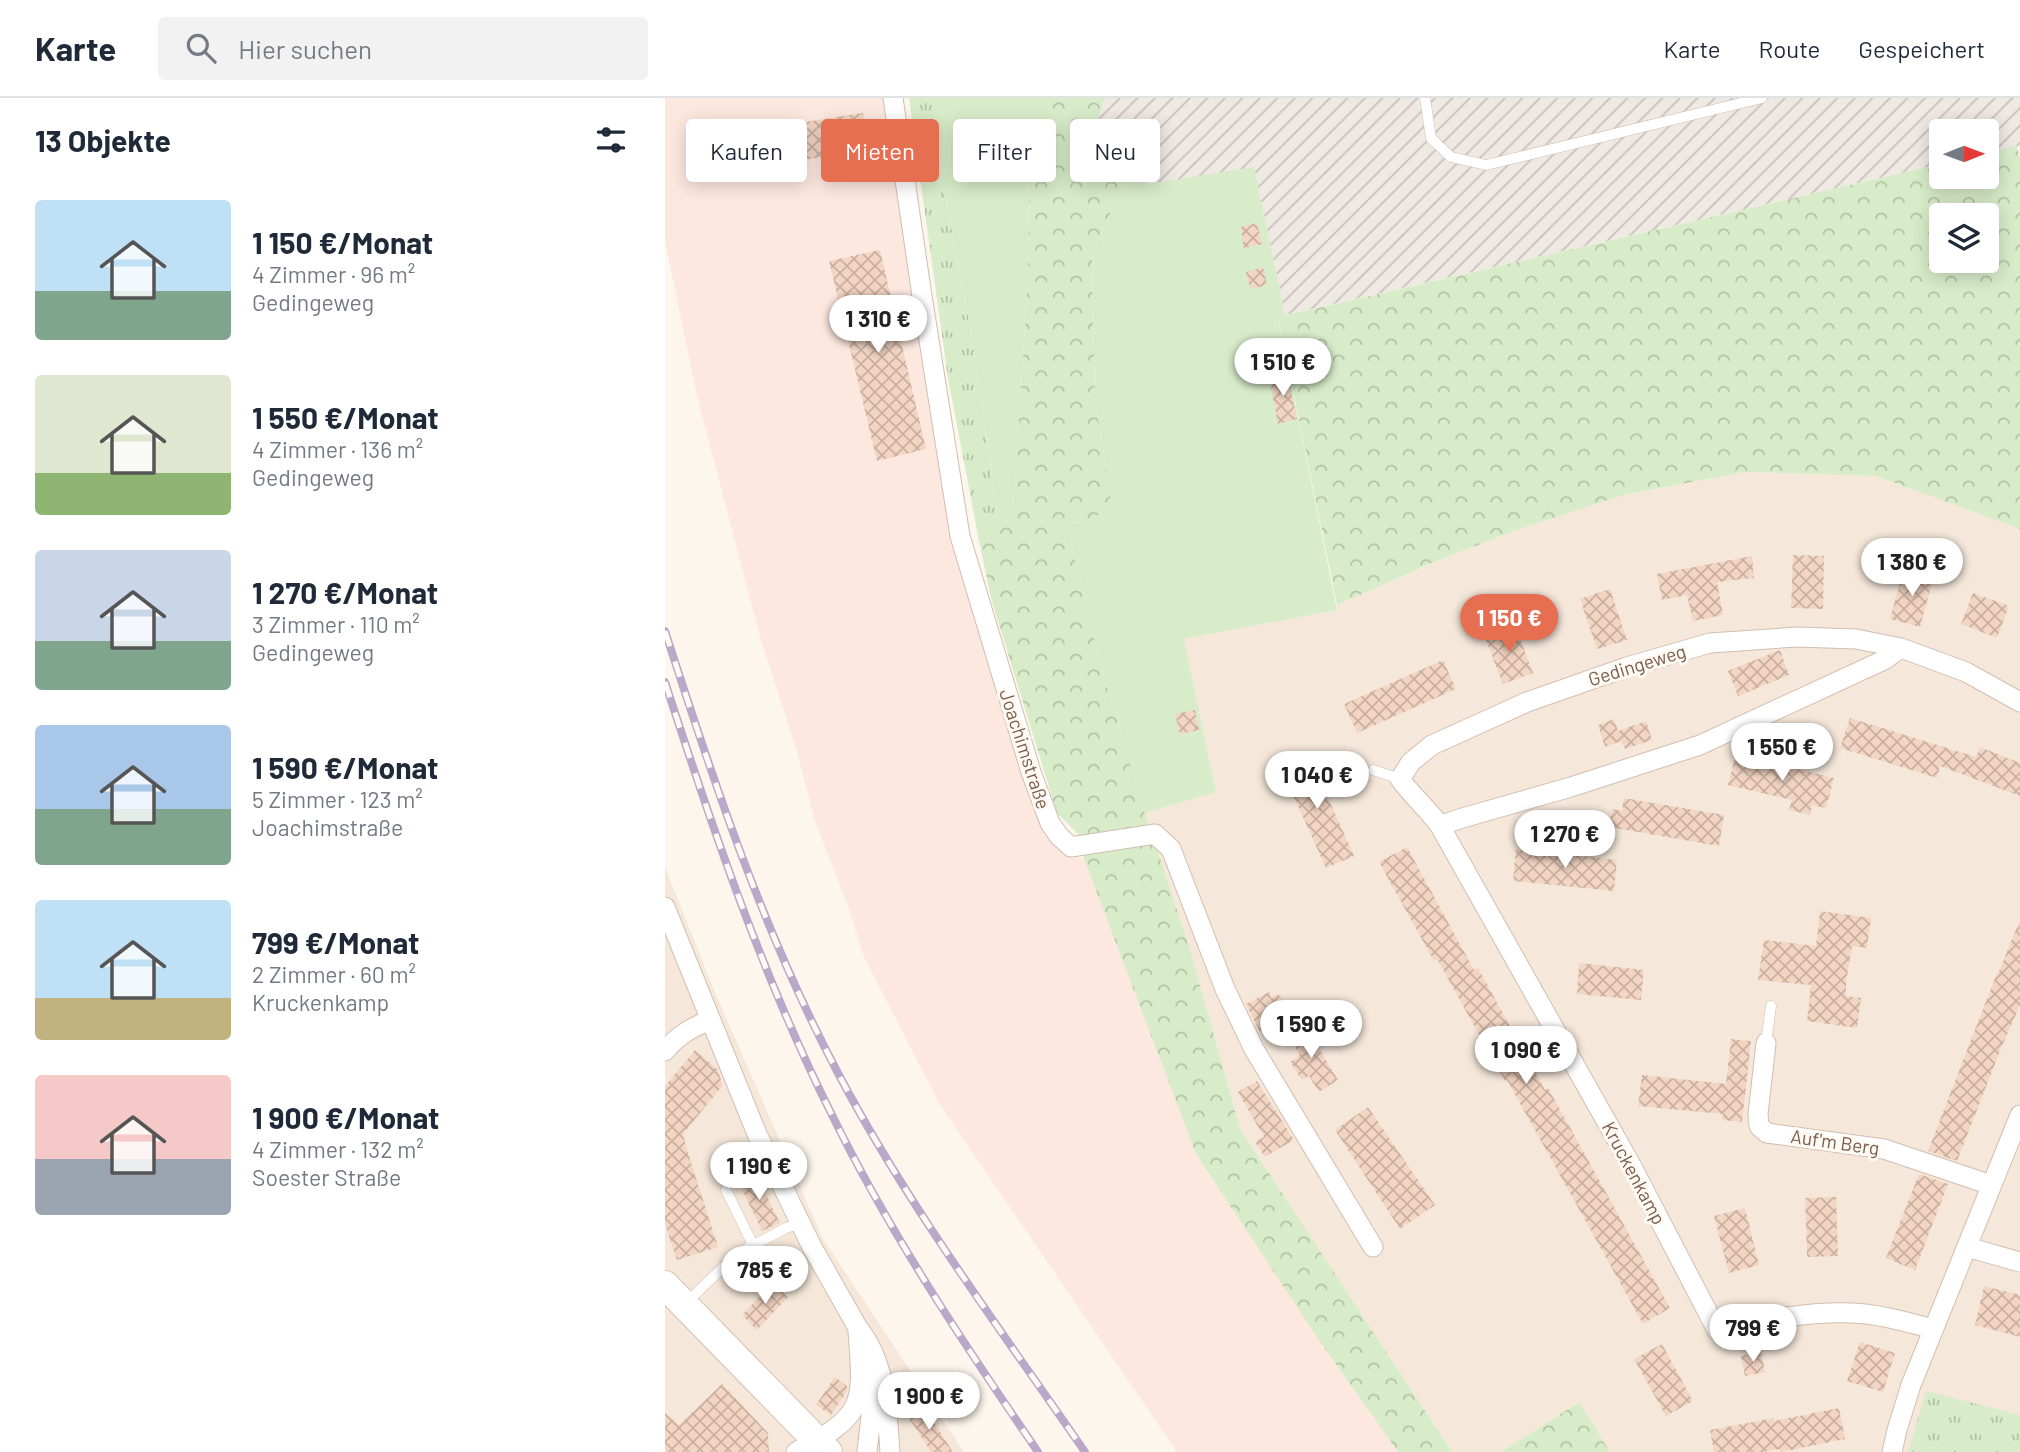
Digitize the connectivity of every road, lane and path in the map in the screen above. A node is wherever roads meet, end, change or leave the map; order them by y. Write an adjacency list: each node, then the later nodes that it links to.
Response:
1 (893, 98): 19 (street, Joachimstraße)
2 (1425, 98): 3 (lane)
3 (1762, 98)
4 (1901, 648): 5 (street, Gedingeweg); 7 (street, Gedingeweg); 8 (street)
5 (2020, 702)
6 (1373, 770): 7 (lane)
7 (1400, 779): 8 (street)
8 (1440, 826): 24 (street, Kruckenkamp)
9 (665, 907): 11 (street)
10 (1771, 1006): 12 (lane)
11 (710, 1020): 13 (street); 17 (street)
12 (1766, 1043): 15 (street, Auf'm Berg)
13 (665, 1051)
14 (2020, 1115): 15 (street)
15 (1991, 1185): 20 (street)
16 (726, 1190): 18 (lane)
17 (800, 1223): 18 (lane); 23 (street)
18 (753, 1245): 22 (lane)
19 (1373, 1247)
20 (1967, 1247): 21 (street); 24 (street)
21 (2020, 1262)
22 (675, 1295): 25 (main road)
23 (858, 1328): 25 (street); 26 (street); 27 (street)
24 (1933, 1329): 28 (street)
25 (814, 1448)
26 (867, 1452)
27 (890, 1452)
28 (1892, 1452)

